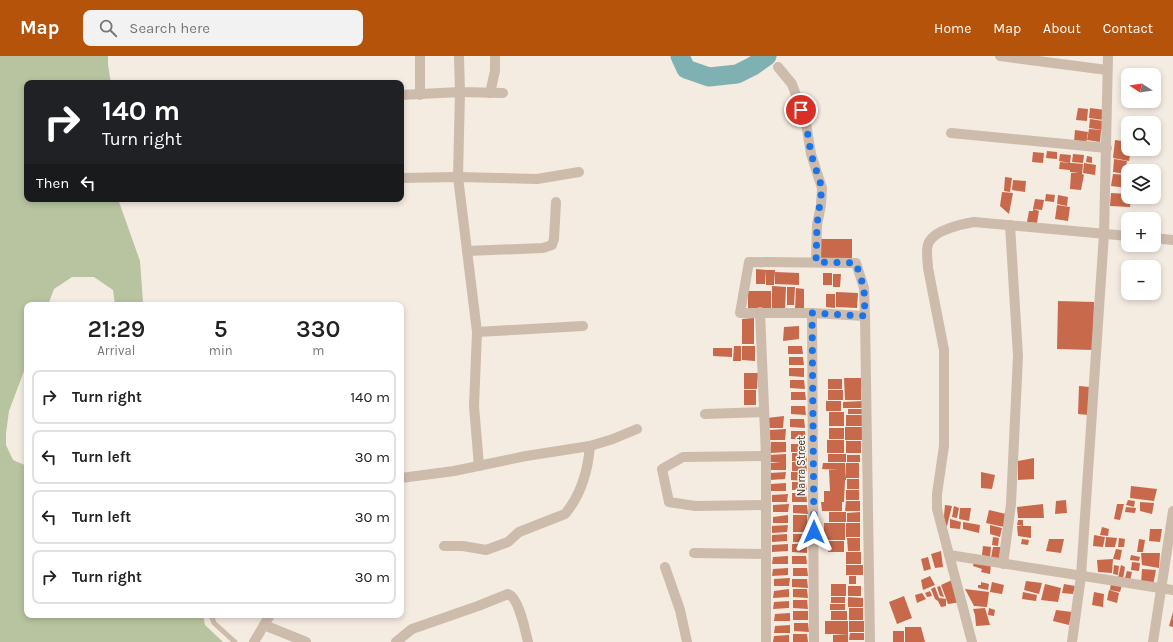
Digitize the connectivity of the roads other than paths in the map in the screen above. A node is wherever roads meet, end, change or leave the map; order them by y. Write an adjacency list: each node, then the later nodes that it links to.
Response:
1 (420, 56): 11 (street)
2 (460, 56): 8 (street)
3 (495, 56): 9 (street)
4 (1000, 56): 7 (street)
5 (1108, 56): 7 (street)
6 (778, 67): 25 (street)
7 (1107, 70): 14 (street)
8 (460, 92): 9 (street); 11 (street); 16 (street)
9 (490, 93): 10 (street)
10 (503, 93)
11 (420, 94): 12 (street)
12 (404, 95)
13 (951, 133): 14 (street)
14 (1107, 148): 20 (street)
15 (579, 172): 16 (street)
16 (458, 176): 17 (street); 24 (street)
17 (404, 178)
18 (556, 202): 24 (street)
19 (1010, 225): 20 (street); 43 (street); 44 (street)
20 (1104, 234): 21 (street); 46 (street)
21 (1121, 235)
22 (1161, 239): 23 (street)
23 (1173, 240)
24 (467, 251): 30 (street)
25 (816, 262): 26 (street); 28 (street)
26 (760, 312): 27 (street); 31 (street)
27 (812, 313): 28 (street); 59 (street, Narra Street)
28 (865, 316): 60 (street)
29 (583, 326): 30 (street)
30 (477, 332): 36 (street)
31 (764, 412): 32 (street); 35 (street)
32 (705, 414)
33 (637, 429): 34 (street)
34 (590, 446): 36 (street); 40 (street)
35 (766, 456): 38 (street); 38 (street)
36 (479, 466): 37 (street)
37 (404, 478)
38 (766, 505): 42 (street)
39 (1173, 511): 47 (street)
40 (444, 546)
41 (694, 553): 42 (street)
42 (766, 554): 58 (street)
43 (949, 555): 44 (street); 61 (street)
44 (1003, 564): 46 (street)
45 (664, 567): 57 (street)
46 (1081, 576): 47 (street); 62 (street)
47 (1162, 588): 48 (street); 63 (street)
48 (1173, 590)
49 (212, 618): 52 (lane)
50 (268, 618): 51 (street)
51 (264, 625): 53 (street); 54 (street)
52 (236, 642)
53 (254, 642)
54 (306, 642)
55 (396, 642): 56 (street)
56 (528, 642)
57 (687, 642)
58 (766, 642)
59 (814, 642)
60 (870, 642)
61 (972, 642)
62 (1072, 642)
63 (1153, 642)

